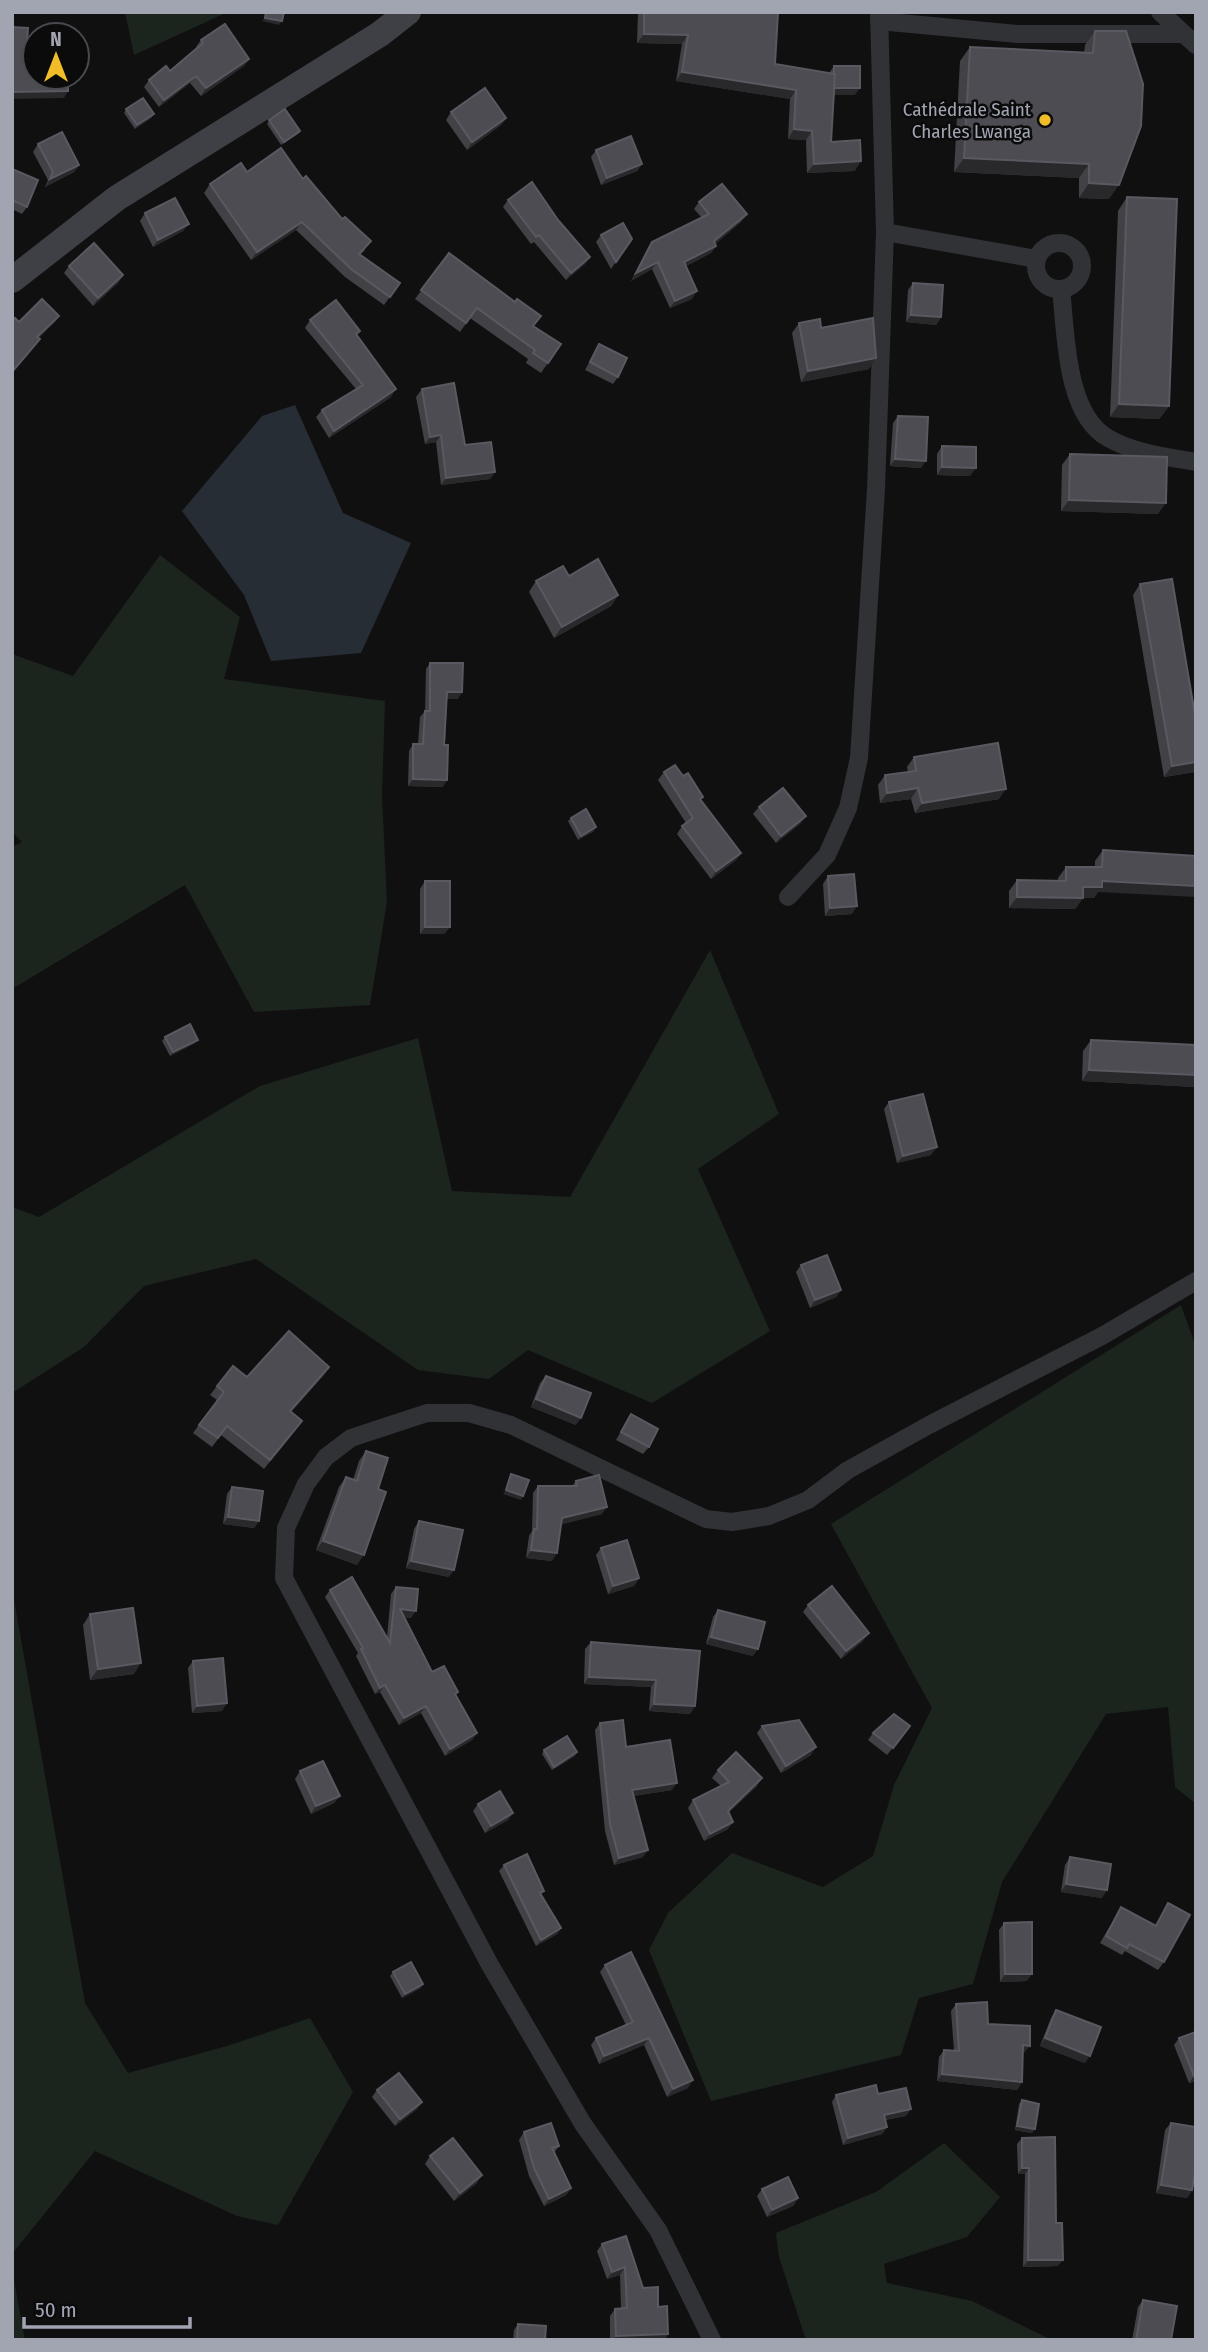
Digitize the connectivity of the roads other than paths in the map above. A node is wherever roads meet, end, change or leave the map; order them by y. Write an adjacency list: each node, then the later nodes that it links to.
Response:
1 (408, 12): 10 (street)
2 (928, 12): 5 (street)
3 (1160, 12): 6 (street)
4 (879, 17): 5 (street); 8 (street)
5 (940, 29): 6 (street)
6 (1181, 34): 7 (street)
7 (1196, 45)
8 (885, 232): 9 (street); 13 (street)
9 (1037, 259): 11 (street); 11 (street)
10 (12, 280)
11 (1061, 289): 12 (street)
12 (1196, 462)
13 (788, 897)
14 (1196, 1281): 15 (street)
15 (712, 2340)

